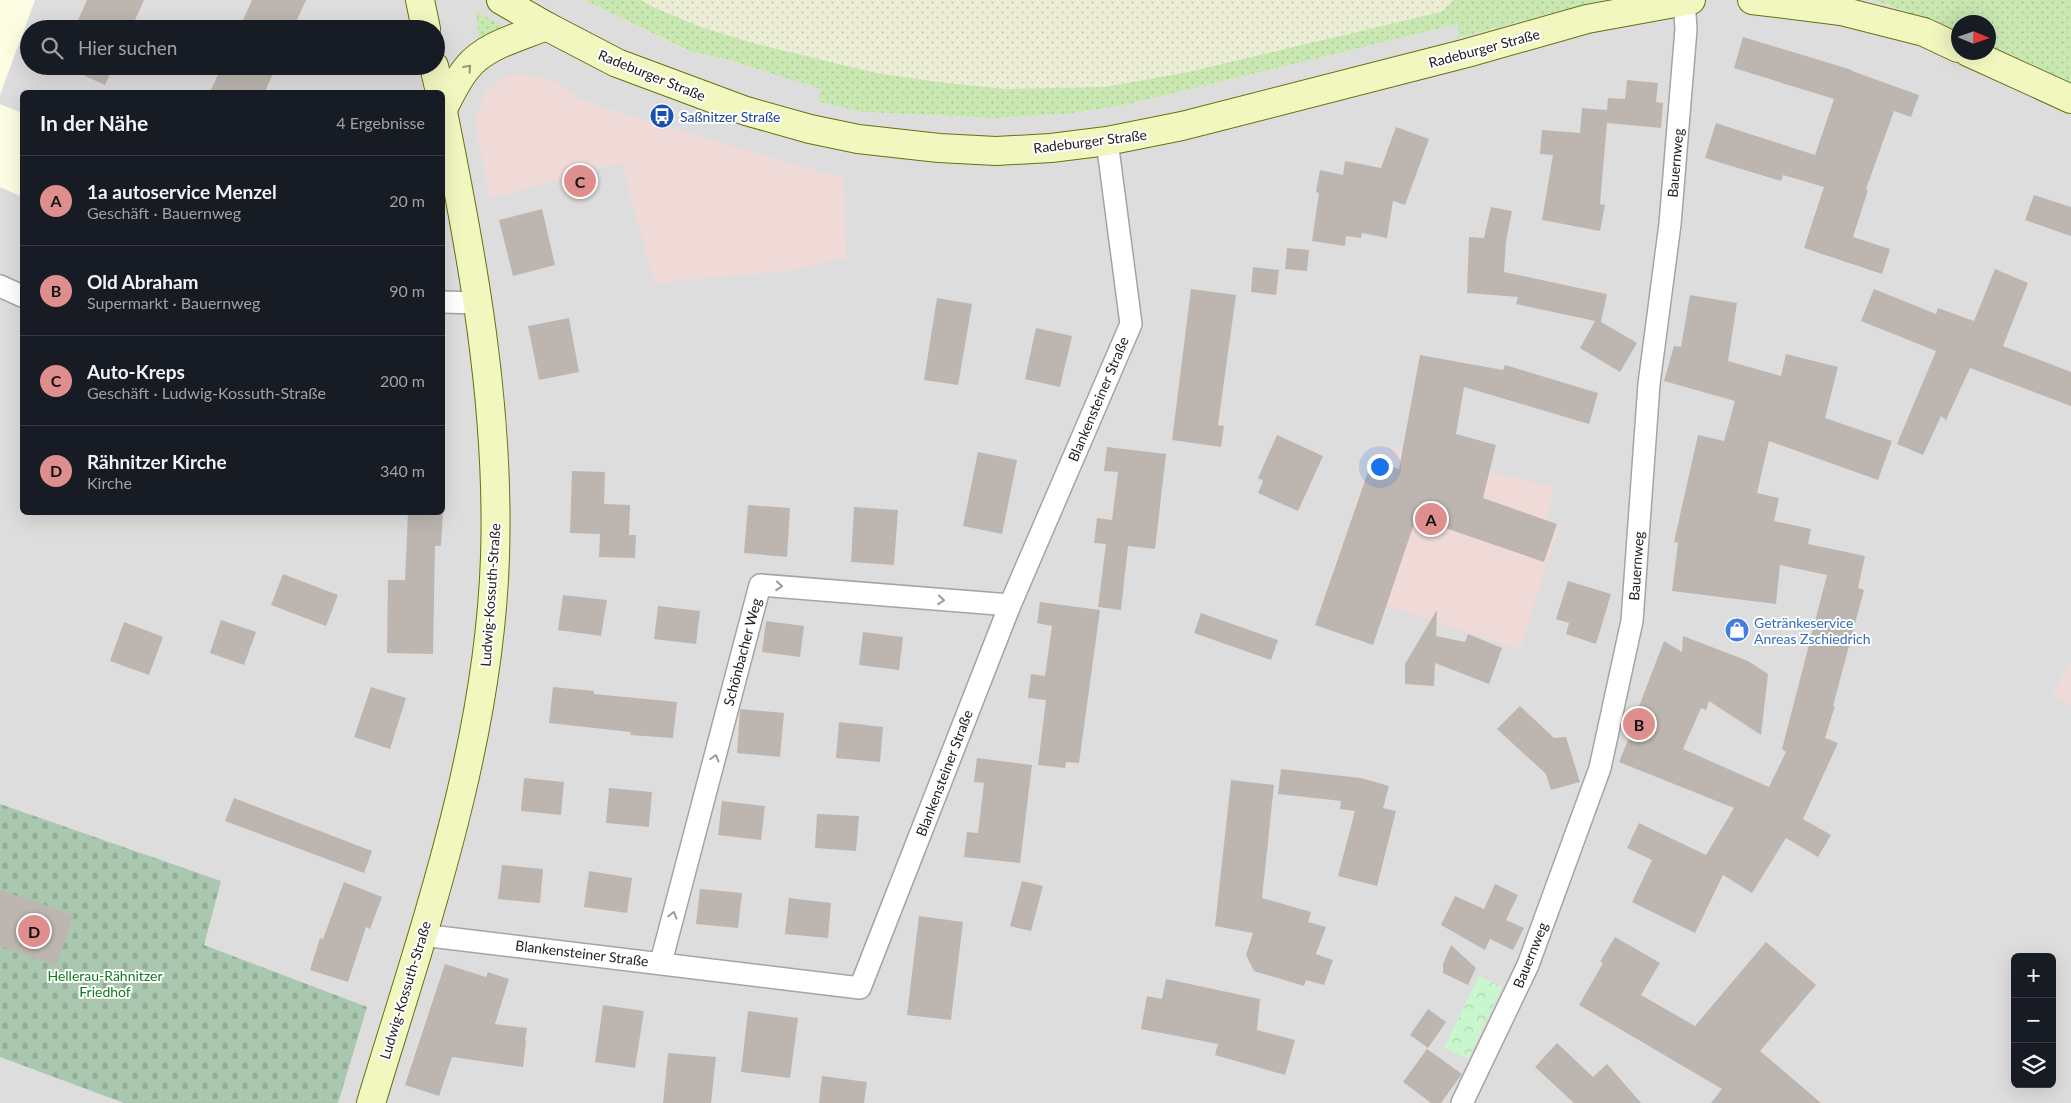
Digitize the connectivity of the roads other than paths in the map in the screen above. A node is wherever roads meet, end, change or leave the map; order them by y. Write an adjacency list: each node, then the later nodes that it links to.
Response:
1 (420, 0): 6 (main road)
2 (502, 0): 7 (main road, Radeburger Straße)
3 (1684, 0): 4 (main road, Radeburger Straße); 15 (main road, Radeburger Straße); 24 (street, Bauernweg)
4 (1691, 0)
5 (1752, 0): 8 (main road)
6 (424, 20)
7 (546, 26): 13 (main road, one-way to 7); 15 (main road, Radeburger Straße)
8 (1951, 45)
9 (1986, 60): 12 (main road)
10 (436, 75): 11 (main road)
11 (440, 90)
12 (2071, 99)
13 (445, 105)
14 (445, 119): 19 (main road, Ludwig-Kossuth-Straße)
15 (1107, 141): 20 (street, Blankensteiner Straße)
16 (0, 286): 17 (street)
17 (20, 295)
18 (445, 302): 19 (street)
19 (479, 303): 21 (main road, Ludwig-Kossuth-Straße)
20 (1010, 605): 22 (street, Blankensteiner Straße); 22 (street, Schönbacher Weg, one-way to 20)
21 (422, 934): 22 (street, Blankensteiner Straße); 23 (main road, Ludwig-Kossuth-Straße)
22 (661, 962)
23 (371, 1103)
24 (1462, 1103)

